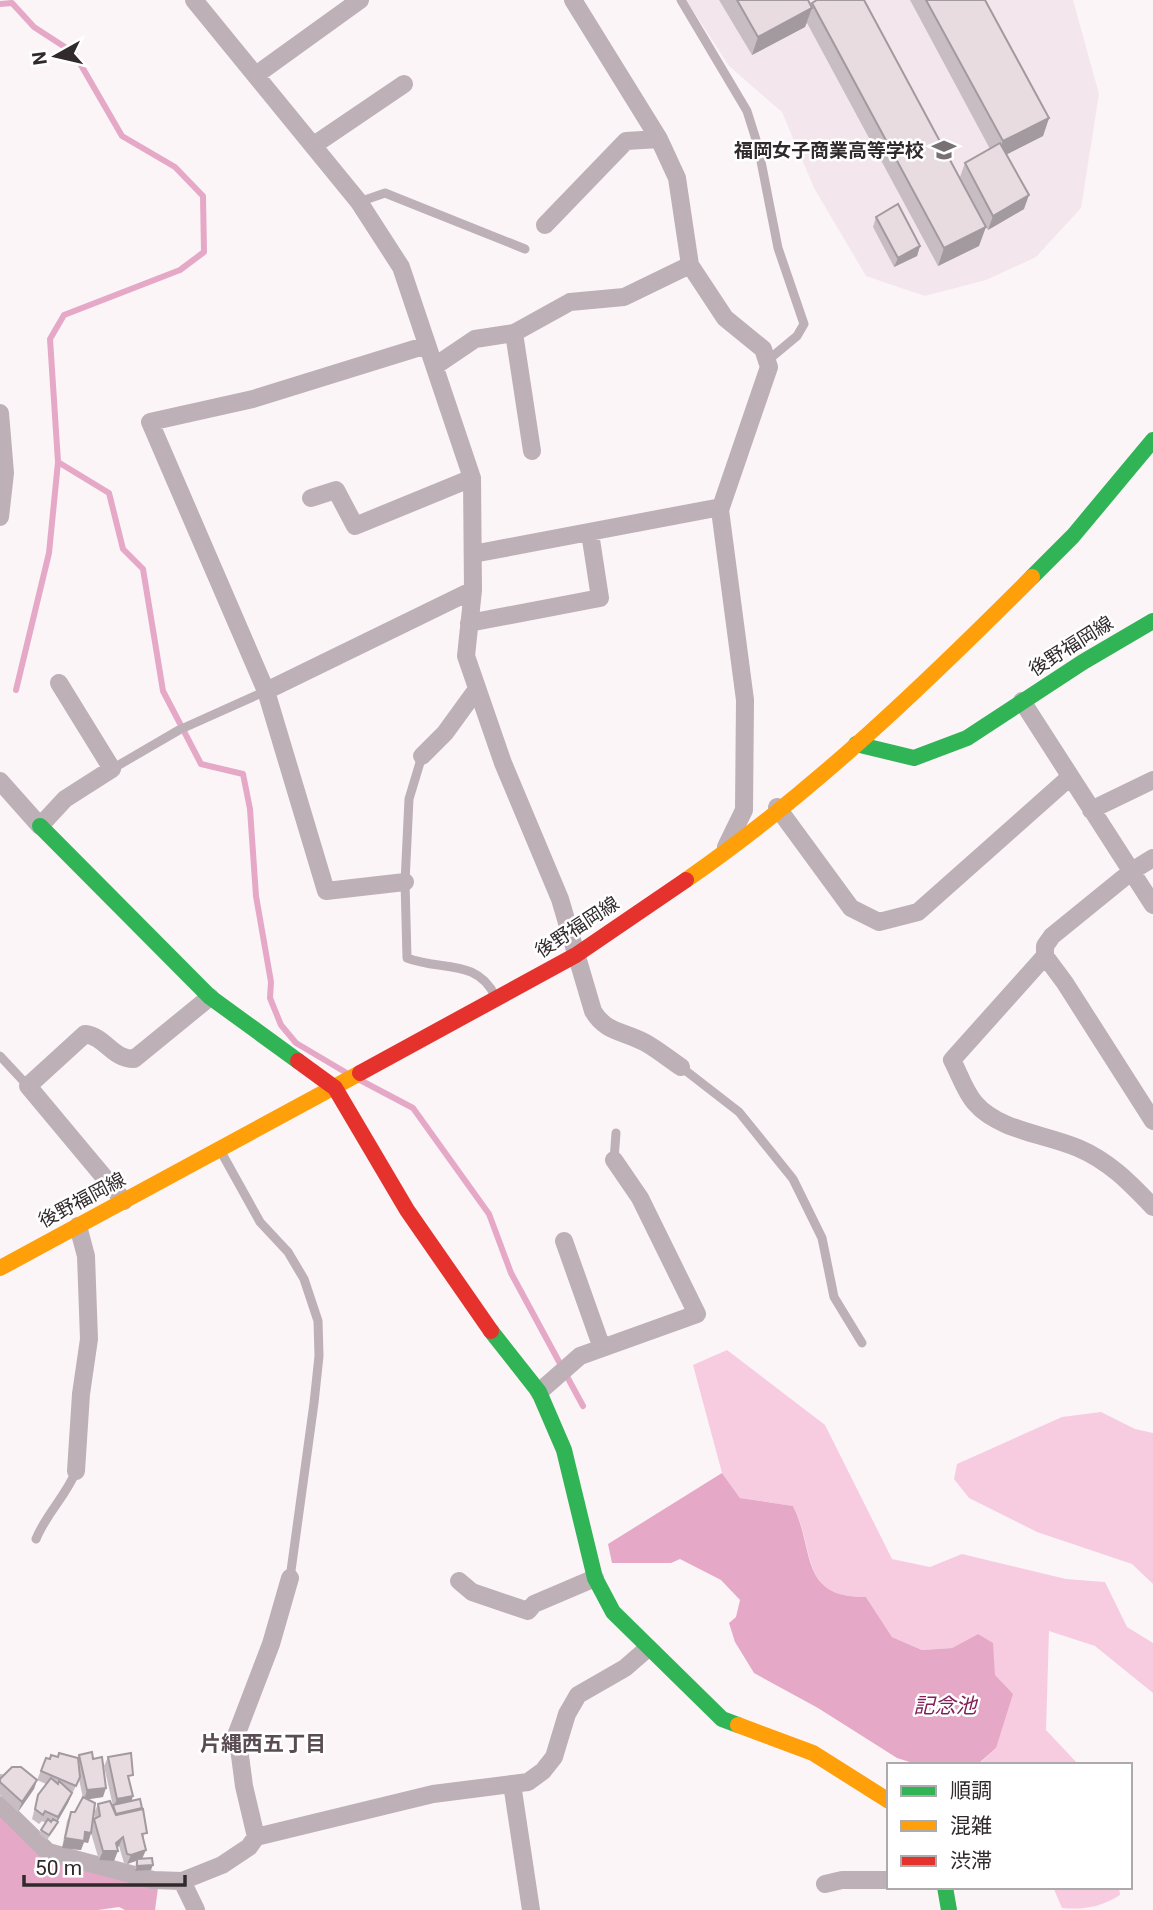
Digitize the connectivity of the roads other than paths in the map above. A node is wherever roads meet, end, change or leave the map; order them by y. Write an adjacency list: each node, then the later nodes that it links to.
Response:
1 (194, 0): 5 (street)
2 (573, 0): 7 (street)
3 (681, 0): 15 (lane)
4 (355, 1): 5 (street)
5 (256, 75): 8 (street)
6 (404, 84): 8 (street)
7 (659, 139): 10 (street); 12 (street)
8 (314, 145): 9 (street)
9 (359, 202): 11 (lane); 14 (street)
10 (545, 225)
11 (525, 249)
12 (690, 265): 13 (street); 15 (street)
13 (513, 333): 16 (street); 19 (street)
14 (428, 345): 16 (street); 31 (street)
15 (767, 361): 22 (street)
16 (435, 366): 20 (street)
17 (0, 413): 23 (street)
18 (1153, 440): 33 (street)
19 (532, 451)
20 (472, 478): 21 (street); 25 (street)
21 (311, 498)
22 (721, 506): 24 (street); 42 (street)
23 (0, 517)
24 (590, 533): 25 (street); 28 (street)
25 (473, 554): 26 (street)
26 (473, 590): 28 (street); 31 (street)
27 (1153, 621): 32 (street, 後野福岡線)
28 (470, 623): 30 (street)
29 (59, 683): 35 (street)
30 (477, 689): 34 (street); 47 (street)
31 (266, 691): 35 (lane); 45 (street)
32 (1022, 701): 33 (street, 後野福岡線); 36 (street)
33 (856, 744): 39 (street, 後野福岡線)
34 (422, 756): 45 (lane)
35 (112, 769): 41 (street)
36 (1070, 777): 39 (street); 40 (street)
37 (1153, 780): 40 (street)
38 (0, 781): 41 (street)
39 (777, 807): 42 (street, 後野福岡線)
40 (1091, 810): 44 (street)
41 (40, 826): 49 (street)
42 (723, 854): 47 (street, 後野福岡線)
43 (1153, 858): 44 (street)
44 (1132, 871): 46 (street); 48 (street)
45 (405, 882): 50 (lane)
46 (1153, 905)
47 (576, 955): 50 (street, 後野福岡線); 52 (street)
48 (1045, 957): 55 (street); 60 (street)
49 (210, 997): 53 (street); 54 (street)
50 (497, 999): 54 (street, 後野福岡線)
51 (0, 1056): 53 (lane)
52 (681, 1067): 64 (lane)
53 (28, 1086): 59 (street)
54 (335, 1088): 57 (street, 後野福岡線); 66 (street)
55 (1153, 1121)
56 (616, 1133): 58 (lane)
57 (220, 1150): 59 (street, 後野福岡線); 69 (lane)
58 (614, 1160): 65 (street)
59 (124, 1201): 61 (street, 後野福岡線)
60 (1153, 1207)
61 (78, 1226): 63 (street, 後野福岡線); 67 (street)
62 (564, 1241): 65 (street)
63 (0, 1268)
64 (862, 1343)
65 (602, 1348): 66 (street)
66 (539, 1391): 70 (street)
67 (76, 1471): 68 (lane)
68 (36, 1539)
69 (290, 1578): 76 (street)
70 (596, 1578): 71 (street); 72 (street)
71 (458, 1581)
72 (648, 1648): 73 (street); 74 (street)
73 (512, 1784): 76 (street); 82 (street)
74 (887, 1800)
75 (0, 1805): 78 (street)
76 (256, 1837): 78 (street)
77 (887, 1880): 79 (street)
78 (182, 1881): 81 (street)
79 (825, 1884)
80 (945, 1889): 83 (street)
81 (196, 1910)
82 (531, 1910)
83 (949, 1910)

